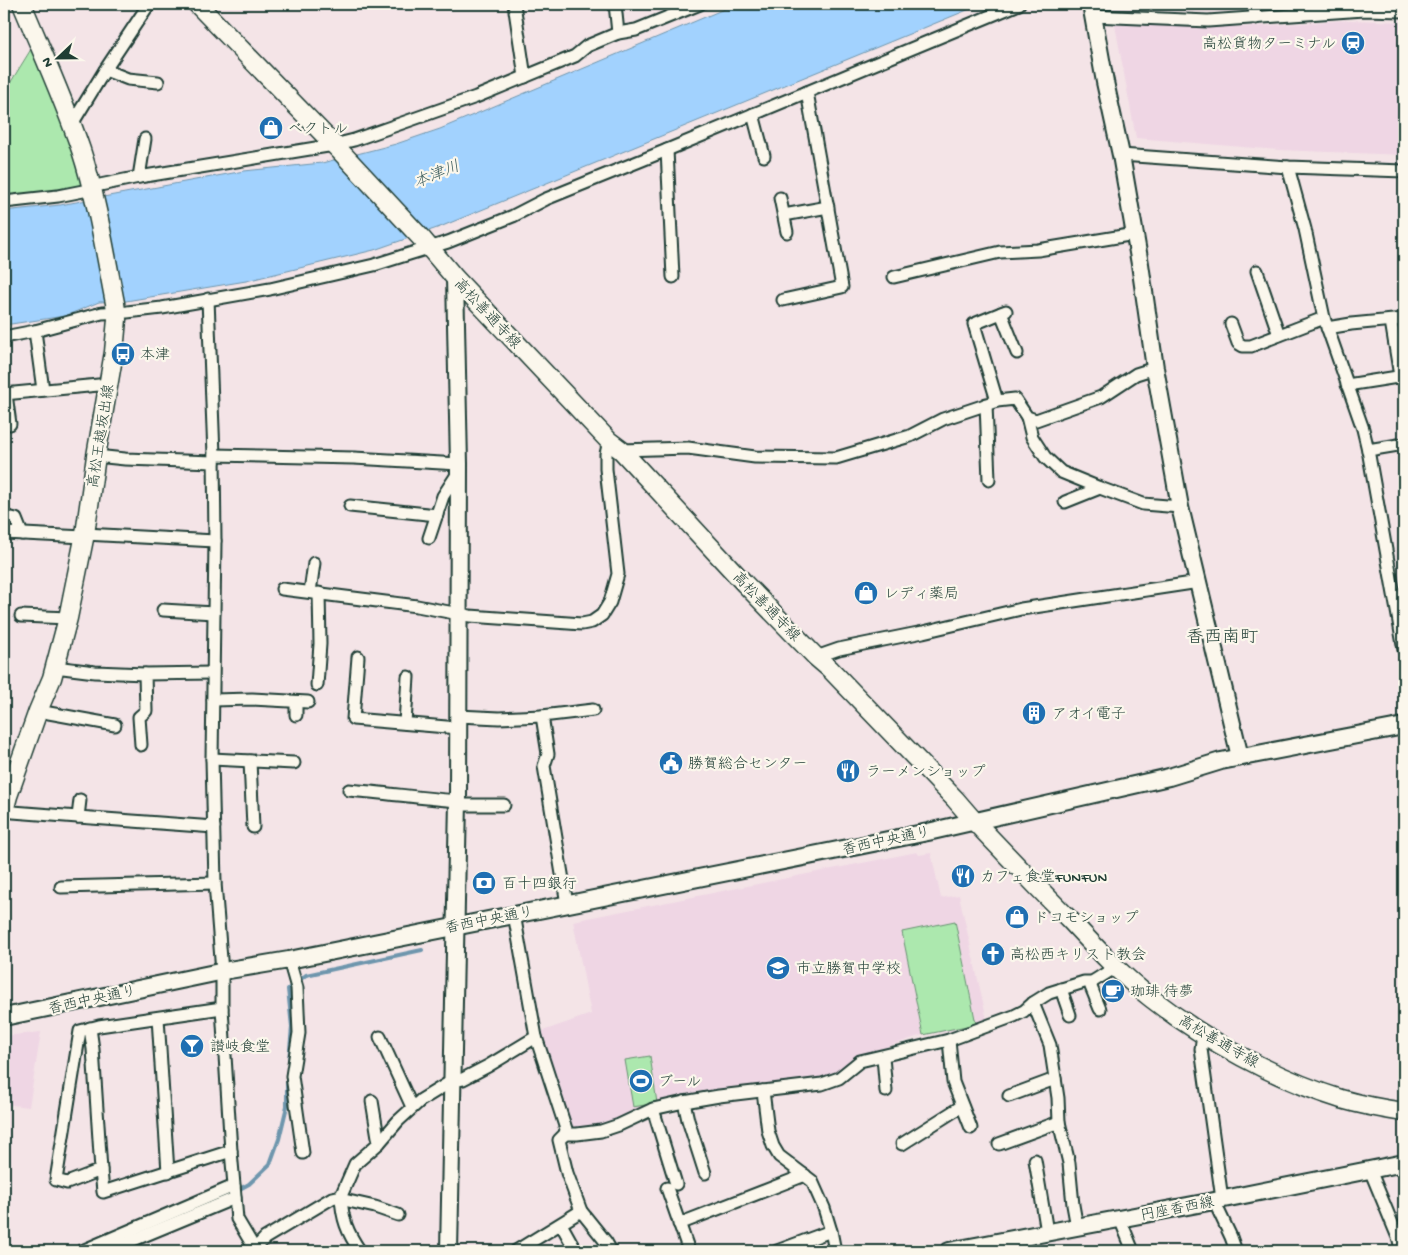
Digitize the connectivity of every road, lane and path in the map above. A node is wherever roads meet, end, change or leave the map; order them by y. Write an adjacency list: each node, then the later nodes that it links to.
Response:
1 (22, 4): 18 (main road, 高松王越坂出線)
2 (149, 4): 13 (street)
3 (197, 4): 20 (main road, 高松善通寺線)
4 (514, 4): 14 (street)
5 (615, 4): 12 (street)
6 (700, 4): 12 (street)
7 (1019, 4): 16 (street)
8 (1253, 4): 11 (street)
9 (1092, 10): 11 (street); 22 (street)
10 (1404, 11): 11 (street)
11 (1256, 18)
12 (618, 33): 14 (street)
13 (105, 70): 15 (street); 18 (street)
14 (525, 77): 20 (street)
15 (158, 82)
16 (807, 92): 17 (street); 30 (street)
17 (753, 114): 21 (street); 23 (street)
18 (72, 124): 27 (main road, 高松王越坂出線)
19 (145, 139): 26 (street)
20 (338, 149): 26 (street); 34 (main road, 高松善通寺線)
21 (667, 150): 34 (street); 36 (street)
22 (1121, 155): 24 (street); 33 (street)
23 (764, 156)
24 (1288, 168): 25 (street); 44 (street)
25 (1404, 171)
26 (139, 178): 27 (street)
27 (92, 191): 29 (street); 41 (main road, 高松王越坂出線)
28 (780, 198): 31 (street)
29 (4, 202)
30 (828, 207): 31 (street); 40 (street)
31 (784, 215): 32 (street)
32 (787, 232)
33 (1135, 234): 37 (street); 50 (street)
34 (426, 244): 38 (main road, 高松善通寺線); 39 (street)
35 (1257, 271): 47 (street)
36 (673, 277)
37 (894, 277)
38 (455, 278): 60 (main road, 高松善通寺線); 64 (street)
39 (208, 299): 41 (street); 63 (street)
40 (783, 300)
41 (115, 308): 46 (street); 52 (main road, 高松王越坂出線)
42 (1404, 319): 43 (street)
43 (1391, 321): 44 (street); 51 (street)
44 (1325, 323): 47 (street); 53 (street)
45 (1230, 324): 47 (street)
46 (35, 331): 48 (street); 54 (street)
47 (1279, 335)
48 (4, 337)
49 (1017, 353): 56 (street)
50 (1155, 368): 57 (street); 69 (street)
51 (1402, 376): 53 (street)
52 (109, 384): 54 (street); 62 (main road, 高松王越坂出線)
53 (1348, 385): 61 (street)
54 (43, 390): 55 (street)
55 (5, 394): 58 (street)
56 (991, 402): 57 (street); 60 (street); 65 (street)
57 (1027, 417): 66 (street)
58 (10, 424)
59 (1404, 444): 61 (street)
60 (615, 445): 83 (street); 88 (main road, 高松善通寺線)
61 (1368, 450): 86 (street)
62 (96, 456): 63 (street); 74 (main road, 高松王越坂出線)
63 (214, 459): 64 (street); 76 (street)
64 (459, 469): 70 (street); 83 (street)
65 (989, 480)
66 (1100, 488): 67 (street); 69 (street)
67 (1065, 502)
68 (350, 506): 70 (street)
69 (1180, 506): 78 (street)
70 (437, 515): 75 (street)
71 (4, 516): 73 (street)
72 (4, 533): 73 (street)
73 (22, 534): 74 (street)
74 (85, 535): 76 (street); 85 (main road, 高松王越坂出線)
75 (429, 538)
76 (215, 541): 82 (street)
77 (314, 562): 80 (street)
78 (1199, 582): 88 (street); 108 (street)
79 (282, 589): 80 (street)
80 (314, 592): 83 (street); 93 (street)
81 (163, 610): 82 (street)
82 (214, 613): 90 (street)
83 (458, 614): 103 (street)
84 (21, 616): 85 (street)
85 (68, 618): 89 (main road, 高松王越坂出線)
86 (1404, 650)
87 (358, 657): 104 (street)
88 (816, 657): 118 (main road, 高松善通寺線)
89 (55, 667): 91 (street); 100 (main road, 高松王越坂出線)
90 (212, 673): 91 (street); 96 (street)
91 (145, 674): 107 (street)
92 (408, 677): 104 (street)
93 (317, 685)
94 (252, 687): 95 (street)
95 (252, 699): 96 (street); 97 (street)
96 (213, 700): 109 (street)
97 (296, 702): 98 (street); 101 (street)
98 (308, 702)
99 (593, 710): 102 (street)
100 (38, 711): 105 (street); 116 (main road, 高松王越坂出線)
101 (296, 715)
102 (542, 716): 103 (street); 123 (street)
103 (458, 722): 104 (street); 114 (street)
104 (405, 724)
105 (115, 725)
106 (1404, 726): 108 (street, 香西中央通り)
107 (140, 745)
108 (1240, 757): 118 (street, 香西中央通り)
109 (212, 759): 110 (street); 119 (street)
110 (250, 761): 111 (street); 120 (street)
111 (294, 763)
112 (349, 790): 114 (street)
113 (80, 800): 117 (street)
114 (458, 803): 115 (street); 125 (street)
115 (504, 805)
116 (4, 811): 117 (street)
117 (78, 817): 119 (street)
118 (974, 821): 123 (street, 香西中央通り); 127 (main road, 高松善通寺線)
119 (214, 827): 121 (street)
120 (253, 828)
121 (216, 883): 122 (street); 128 (street)
122 (62, 887)
123 (567, 904): 124 (street, 香西中央通り)
124 (514, 914): 125 (street, 香西中央通り); 140 (street)
125 (456, 926): 126 (street, 香西中央通り); 144 (street)
126 (289, 960): 128 (street, 香西中央通り); 161 (street)
127 (1116, 967): 129 (street); 138 (main road, 高松善通寺線)
128 (222, 972): 132 (street); 135 (street, 香西中央通り)
129 (1092, 982): 130 (street); 133 (street)
130 (1061, 989): 131 (street); 134 (street)
131 (1033, 1003): 141 (street); 143 (street)
132 (222, 1008): 136 (street); 160 (street)
133 (1100, 1009)
134 (1070, 1015)
135 (4, 1017)
136 (158, 1018): 137 (street); 166 (street)
137 (90, 1028): 164 (street); 164 (street)
138 (1203, 1035): 153 (main road, 高松善通寺線); 171 (street)
139 (380, 1037): 151 (street)
140 (536, 1037): 144 (street); 156 (street)
141 (949, 1040): 142 (street); 150 (street)
142 (883, 1057): 145 (street); 146 (street)
143 (1055, 1079): 147 (street); 154 (street)
144 (452, 1081): 151 (street); 184 (street)
145 (763, 1091): 149 (street); 168 (street)
146 (886, 1091)
147 (1009, 1096)
148 (372, 1101): 157 (street)
149 (684, 1102): 152 (street); 167 (street)
150 (962, 1106): 155 (street); 158 (street)
151 (412, 1107): 157 (street)
152 (653, 1109): 156 (street); 176 (street)
153 (1404, 1112)
154 (1059, 1122): 159 (street); 177 (street)
155 (972, 1128)
156 (565, 1134): 172 (street)
157 (379, 1143): 170 (street)
158 (902, 1144)
159 (999, 1144)
160 (231, 1151): 166 (street); 169 (street)
161 (303, 1154)
162 (1035, 1160): 179 (street)
163 (1404, 1163): 165 (street, 円座香西線)
164 (101, 1170): 166 (street)
165 (1370, 1170): 171 (street, 円座香西線); 194 (street)
166 (168, 1172)
167 (705, 1173)
168 (805, 1175): 176 (street); 178 (street)
169 (234, 1192): 180 (street); 182 (street)
170 (341, 1196): 173 (street); 182 (street); 183 (street)
171 (1218, 1200): 174 (street, 円座香西線); 193 (street)
172 (581, 1212): 175 (street); 187 (street)
173 (398, 1215)
174 (1120, 1219): 177 (street, 円座香西線); 192 (street)
175 (561, 1224): 185 (street); 186 (street)
176 (679, 1224): 188 (street)
177 (1078, 1227): 179 (street, 円座香西線)
178 (831, 1231): 189 (street); 190 (street)
179 (1047, 1232): 191 (street, 円座香西線)
180 (111, 1248): 181 (street)
181 (82, 1251)
182 (255, 1251)
183 (360, 1251)
184 (449, 1251)
185 (516, 1251)
186 (576, 1251)
187 (611, 1251)
188 (689, 1251)
189 (777, 1251)
190 (835, 1251)
191 (949, 1251)
192 (1133, 1251)
193 (1236, 1251)
194 (1401, 1251)

